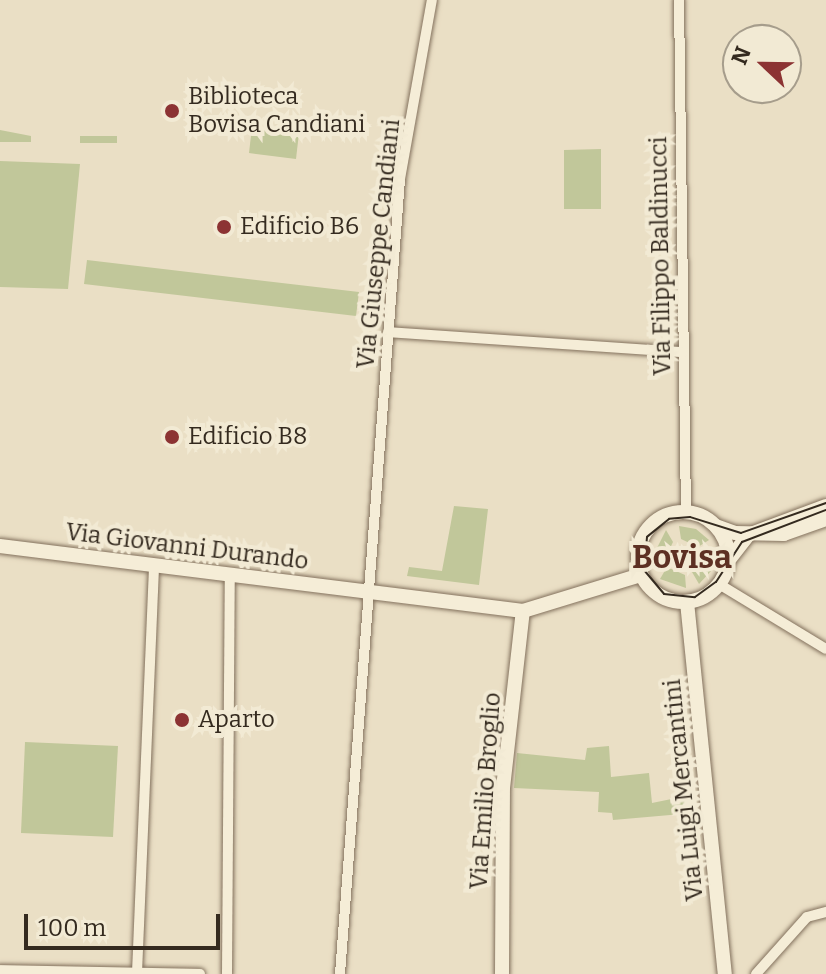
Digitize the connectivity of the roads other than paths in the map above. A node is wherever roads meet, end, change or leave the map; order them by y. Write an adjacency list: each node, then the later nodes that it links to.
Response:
1 (432, 0): 3 (street, Via Giuseppe Candiani)
2 (679, 0): 4 (street, Via Filippo Baldinucci)
3 (388, 332): 4 (street); 15 (street, Via Giuseppe Candiani)
4 (682, 352): 6 (street, Via Filippo Baldinucci)
5 (824, 509): 8 (street)
6 (686, 512): 7 (street); 13 (street)
7 (709, 520): 8 (street); 11 (street)
8 (756, 531): 11 (street)
9 (0, 546): 12 (street, Via Giovanni Durando)
10 (154, 568): 21 (street)
11 (726, 569): 14 (street)
12 (230, 575): 15 (street, Via Giovanni Durando); 23 (street)
13 (641, 575): 16 (street); 17 (street)
14 (719, 584): 16 (street); 18 (street)
15 (370, 591): 17 (street, Via Giovanni Durando); 24 (street, Via Giuseppe Candiani)
16 (687, 602): 26 (street, Via Luigi Mercantini)
17 (523, 611): 25 (street, Via Emilio Broglio)
18 (826, 649)
19 (826, 912): 27 (street)
20 (0, 970): 21 (street)
21 (137, 973): 22 (street)
22 (200, 974)
23 (227, 974)
24 (340, 974)
25 (502, 974)
26 (725, 974)
27 (756, 974)

